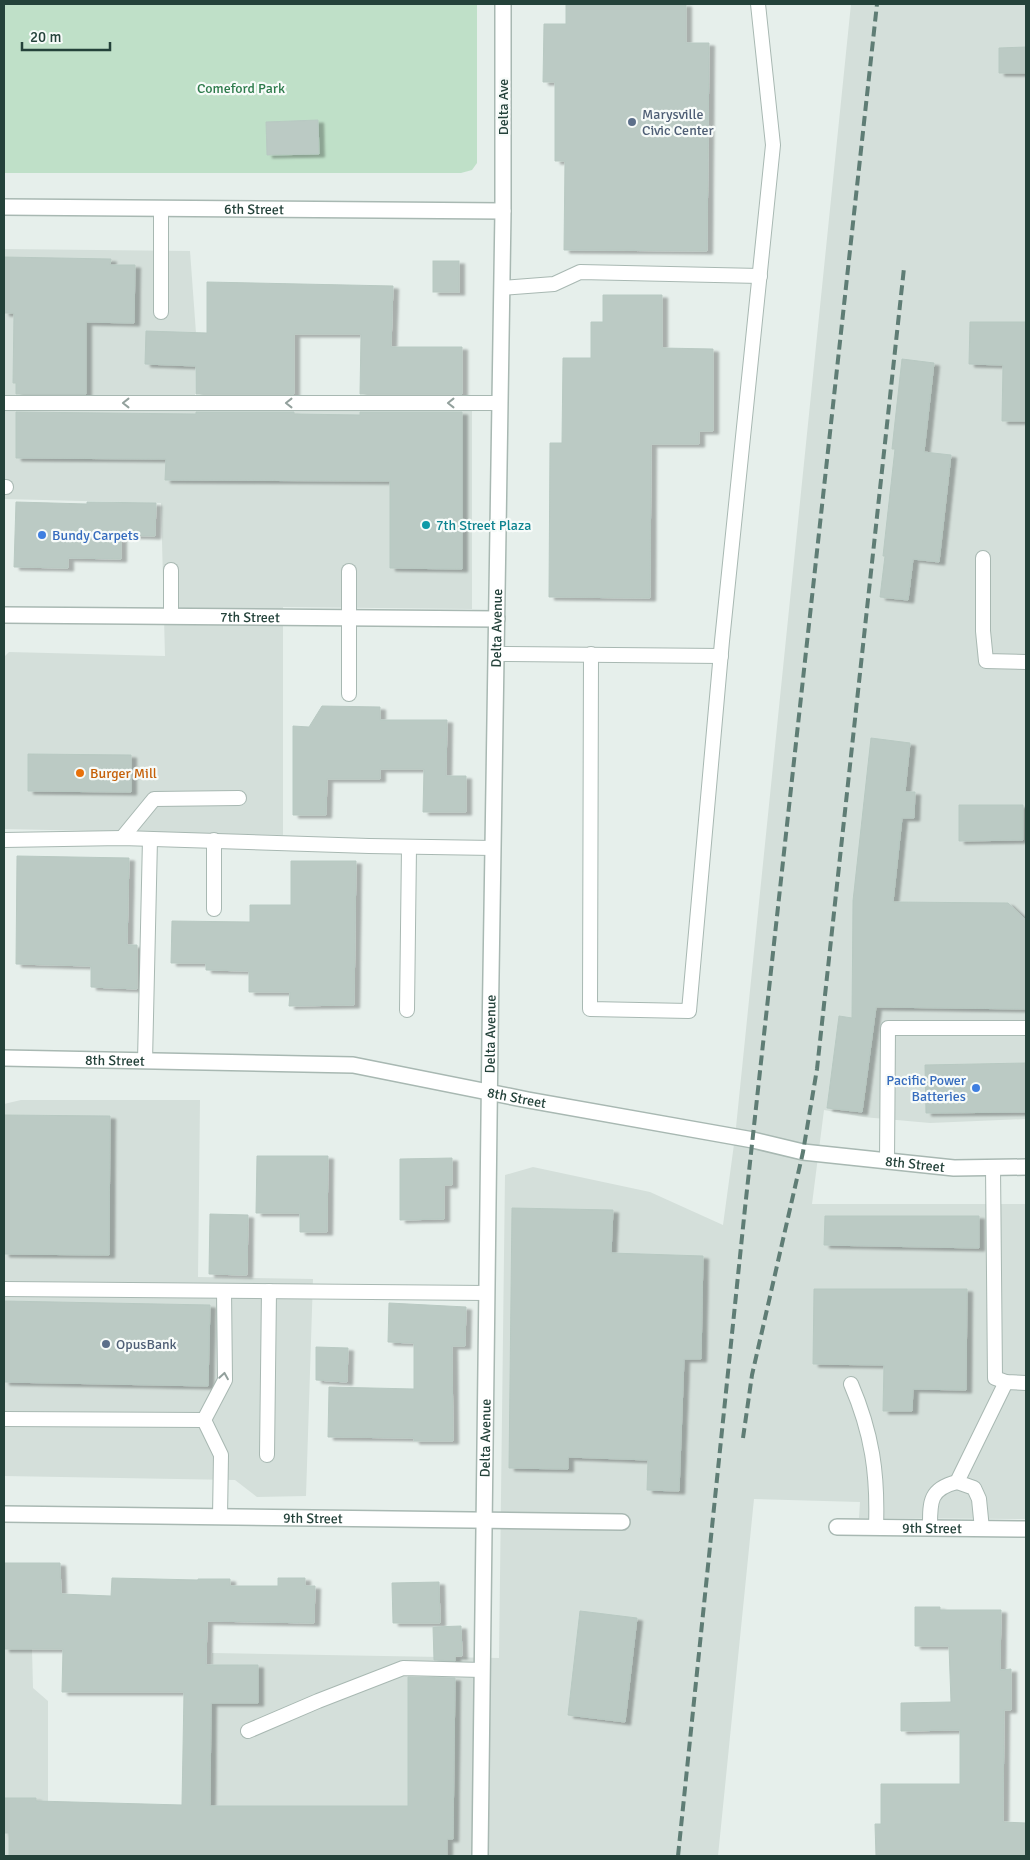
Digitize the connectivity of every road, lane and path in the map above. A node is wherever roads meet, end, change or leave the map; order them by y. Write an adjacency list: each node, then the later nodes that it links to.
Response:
1 (503, 4): 5 (street, Delta Ave)
2 (758, 4): 6 (lane)
3 (4, 207): 4 (street, 6th Street)
4 (161, 208): 5 (street, 6th Street); 8 (lane)
5 (503, 211): 7 (street, Delta Avenue)
6 (760, 276): 7 (lane); 20 (lane)
7 (502, 288): 10 (street, Delta Avenue)
8 (161, 312)
9 (4, 403): 10 (lane, one-way to 9)
10 (500, 403): 17 (street, Delta Avenue)
11 (983, 558): 21 (lane)
12 (172, 570): 15 (lane)
13 (349, 571): 16 (lane)
14 (4, 615): 15 (street, 7th Street)
15 (172, 616): 16 (street, 7th Street)
16 (350, 618): 17 (street, 7th Street); 22 (lane)
17 (496, 619): 18 (street, Delta Avenue)
18 (496, 654): 19 (lane); 29 (street, Delta Avenue)
19 (591, 654): 20 (lane); 20 (lane)
20 (721, 656)
21 (1026, 662)
22 (349, 694)
23 (239, 798): 24 (lane)
24 (122, 838): 25 (lane); 26 (lane)
25 (150, 839): 27 (lane); 34 (lane)
26 (4, 840)
27 (214, 840): 28 (lane); 30 (lane)
28 (409, 847): 29 (lane); 31 (lane)
29 (493, 848): 35 (street, Delta Avenue)
30 (214, 909)
31 (407, 1010)
32 (1026, 1028): 36 (lane)
33 (4, 1058): 34 (street, 8th Street)
34 (145, 1061): 35 (street, 8th Street)
35 (489, 1092): 36 (street, 8th Street); 43 (street, Delta Avenue)
36 (887, 1161): 37 (street, 8th Street)
37 (993, 1167): 38 (street, 8th Street); 45 (lane)
38 (1026, 1167)
39 (4, 1289): 40 (lane)
40 (155, 1290): 41 (lane); 44 (lane)
41 (224, 1291): 42 (lane); 49 (lane, one-way to 41)
42 (268, 1291): 43 (lane); 50 (lane)
43 (487, 1293): 54 (street, Delta Avenue)
44 (4, 1295)
45 (1006, 1382): 46 (lane); 51 (lane)
46 (1026, 1383)
47 (851, 1384): 57 (lane)
48 (4, 1419): 49 (lane)
49 (204, 1420): 53 (lane)
50 (266, 1454)
51 (958, 1482): 58 (lane); 59 (lane)
52 (4, 1514): 53 (street, 9th Street)
53 (220, 1517): 54 (street, 9th Street)
54 (484, 1520): 55 (street, 9th Street); 61 (street, Delta Avenue)
55 (622, 1522)
56 (837, 1527): 57 (street, 9th Street)
57 (876, 1527): 58 (street, 9th Street)
58 (930, 1528): 59 (street, 9th Street)
59 (982, 1529): 60 (street, 9th Street)
60 (1026, 1529)
61 (482, 1670): 62 (lane); 63 (street, Delta Avenue)
62 (248, 1731)
63 (480, 1856)

